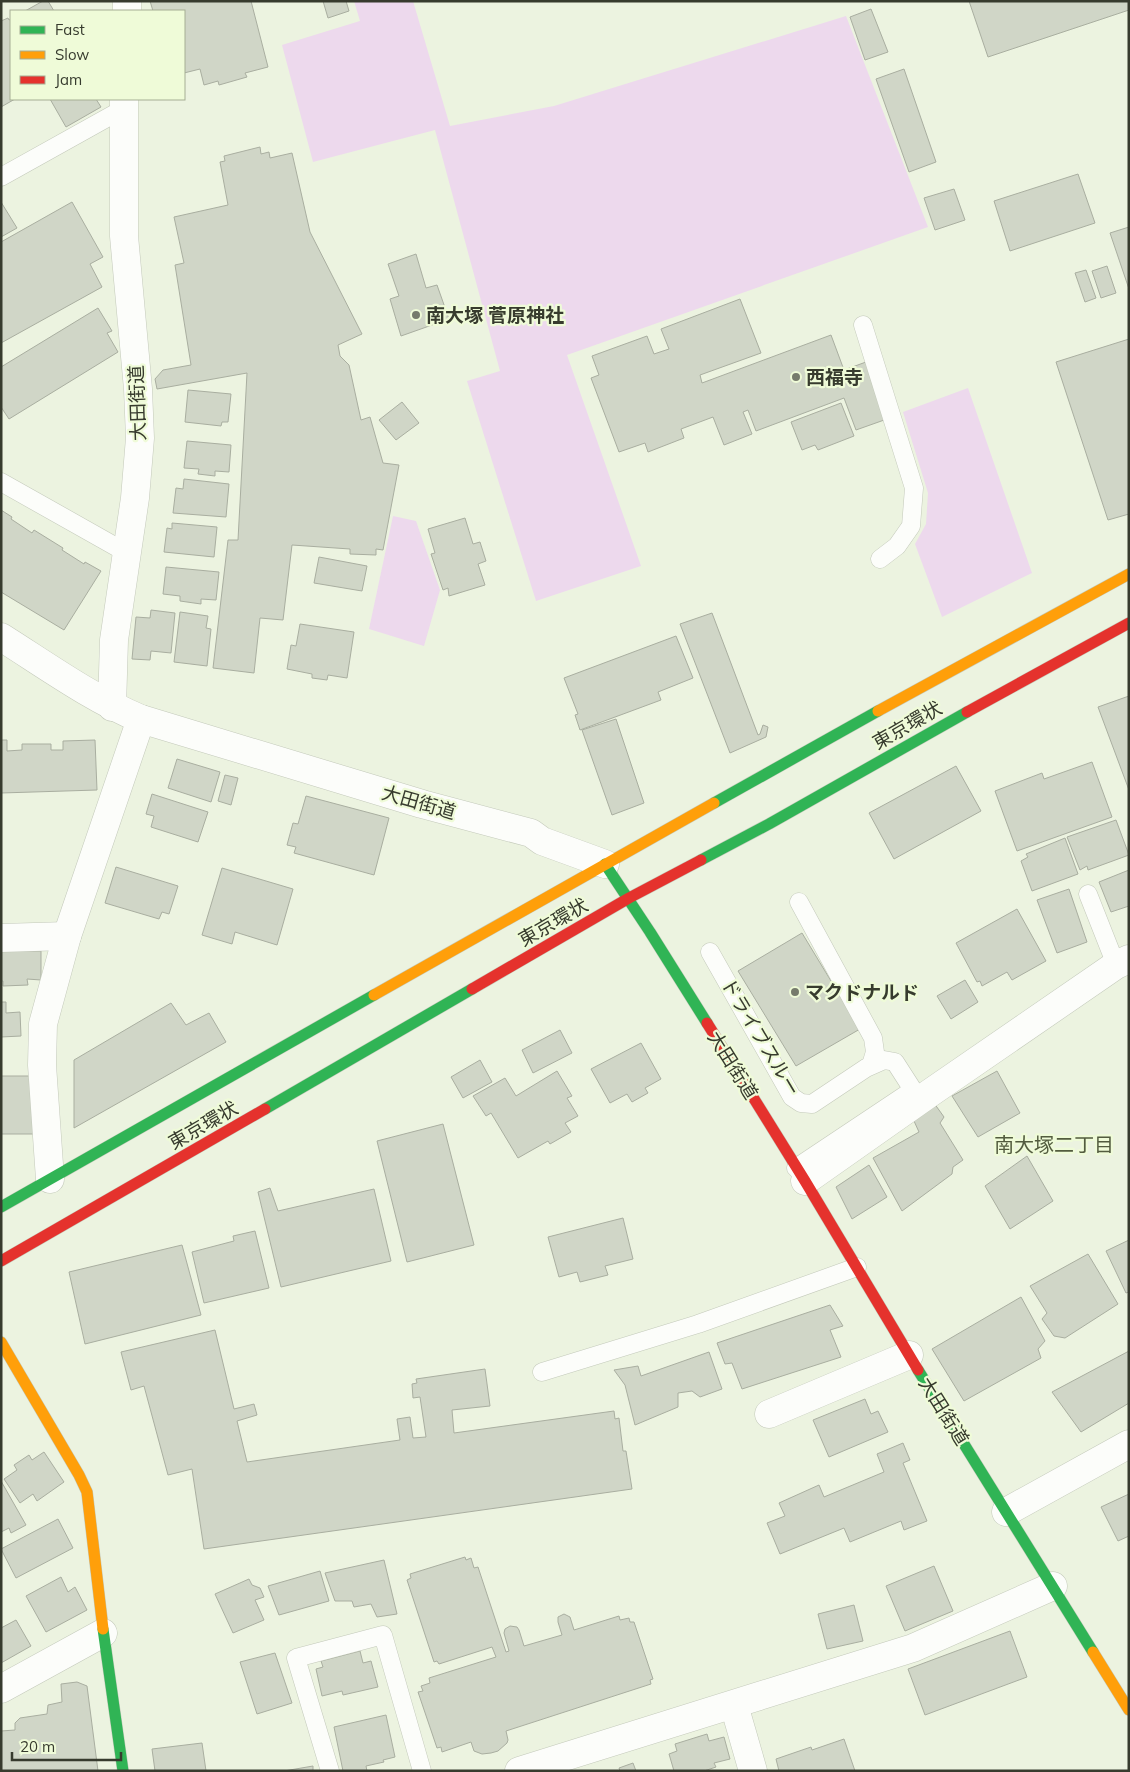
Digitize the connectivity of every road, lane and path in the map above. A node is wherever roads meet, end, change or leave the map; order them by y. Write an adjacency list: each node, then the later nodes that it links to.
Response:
1 (123, 104): 2 (lane); 5 (street, 大田街道)
2 (1, 177)
3 (863, 325): 6 (lane)
4 (1, 482): 5 (lane)
5 (127, 552): 10 (street, 大田街道)
6 (880, 559)
7 (1129, 574): 12 (main road, 東京環状)
8 (1129, 623): 14 (main road, 東京環状)
9 (1, 638): 10 (street, 大田街道)
10 (112, 707): 11 (street, 大田街道)
11 (141, 719): 12 (street, 大田街道); 16 (street)
12 (606, 864): 14 (main road, 大田街道); 22 (main road, 東京環状)
13 (1088, 894): 19 (lane)
14 (629, 898): 21 (main road, 大田街道); 24 (main road, 東京環状)
15 (799, 902): 20 (lane)
16 (67, 936): 17 (street); 22 (street)
17 (1, 938)
18 (710, 952): 20 (lane, ドライブスルー)
19 (1122, 962): 21 (street)
20 (871, 1065): 21 (lane, ドライブスルー)
21 (800, 1175): 25 (main road, 大田街道)
22 (50, 1179): 23 (main road, 東京環状)
23 (1, 1207)
24 (1, 1262)
25 (857, 1267): 27 (main road, 大田街道); 28 (lane)
26 (1, 1342): 33 (main road)
27 (909, 1355): 29 (street); 31 (main road, 大田街道)
28 (542, 1372)
29 (769, 1414)
30 (1129, 1444): 31 (street)
31 (1006, 1512): 32 (main road, 大田街道)
32 (1053, 1586): 35 (street); 36 (main road, 大田街道)
33 (104, 1633): 34 (street); 37 (main road)
34 (1, 1689)
35 (734, 1705): 40 (street); 41 (street)
36 (1129, 1710)
37 (123, 1771)
38 (330, 1771): 39 (lane)
39 (422, 1771)
40 (519, 1771)
41 (753, 1771)

